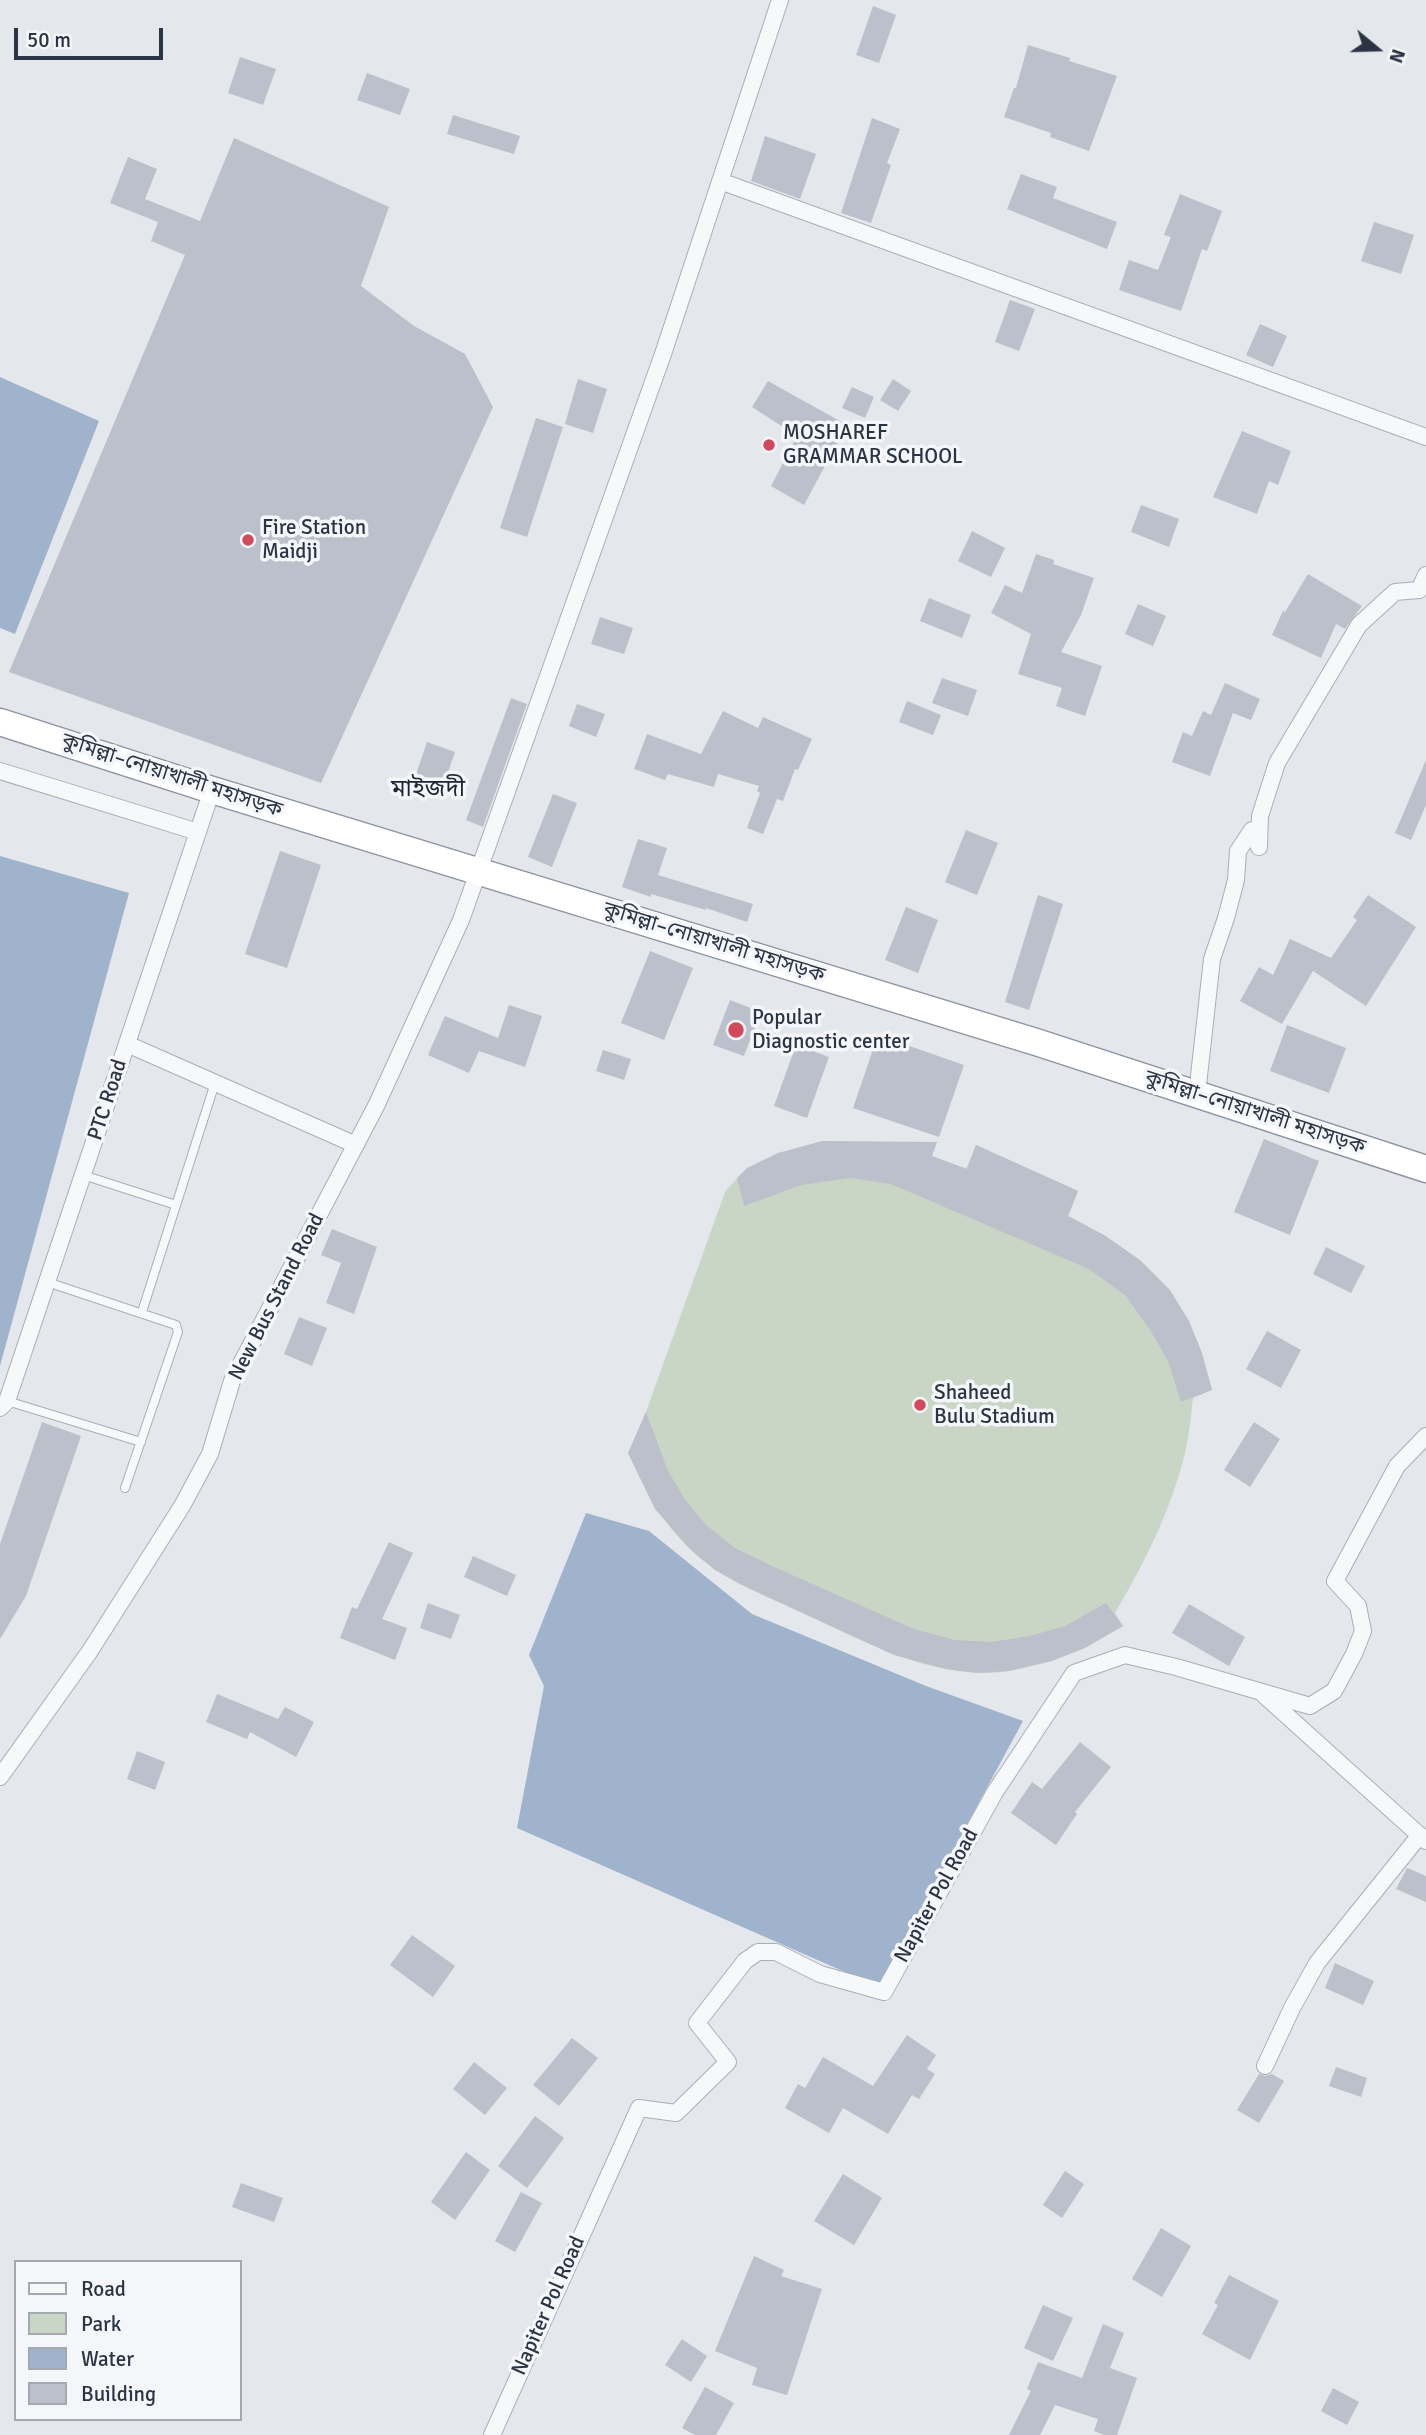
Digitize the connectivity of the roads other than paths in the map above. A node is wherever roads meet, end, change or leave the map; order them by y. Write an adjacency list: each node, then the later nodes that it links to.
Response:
1 (780, 0): 2 (street, New Bus Stand Road)
2 (720, 181): 3 (street); 9 (street, New Bus Stand Road)
3 (1426, 436)
4 (1426, 575): 12 (street)
5 (0, 722): 7 (highway, কুমিল্লা–নোয়াখালী মহাসড়ক)
6 (0, 771): 8 (street)
7 (212, 790): 8 (street, PTC Road); 9 (highway, কুমিল্লা–নোয়াখালী মহাসড়ক)
8 (198, 832): 10 (street, PTC Road)
9 (481, 871): 12 (highway, কুমিল্লা–নোয়াখালী মহাসড়ক); 13 (street, New Bus Stand Road)
10 (127, 1044): 11 (street); 15 (street, PTC Road)
11 (215, 1083): 13 (street); 16 (lane)
12 (1197, 1094): 14 (highway, কুমিল্লা–নোয়াখালী মহাসড়ক)
13 (356, 1145): 24 (street, New Bus Stand Road)
14 (1426, 1168)
15 (83, 1175): 16 (lane); 17 (street, PTC Road)
16 (176, 1205): 18 (lane)
17 (47, 1282): 18 (lane); 19 (street, PTC Road)
18 (142, 1312): 21 (lane)
19 (4, 1405): 21 (lane)
20 (1426, 1436): 23 (street, Napiter Pol Road)
21 (141, 1442): 22 (lane)
22 (125, 1488)
23 (1261, 1693): 25 (street); 27 (street, Napiter Pol Road)
24 (0, 1777)
25 (1423, 1838): 26 (street)
26 (1265, 2066)
27 (492, 2435)

